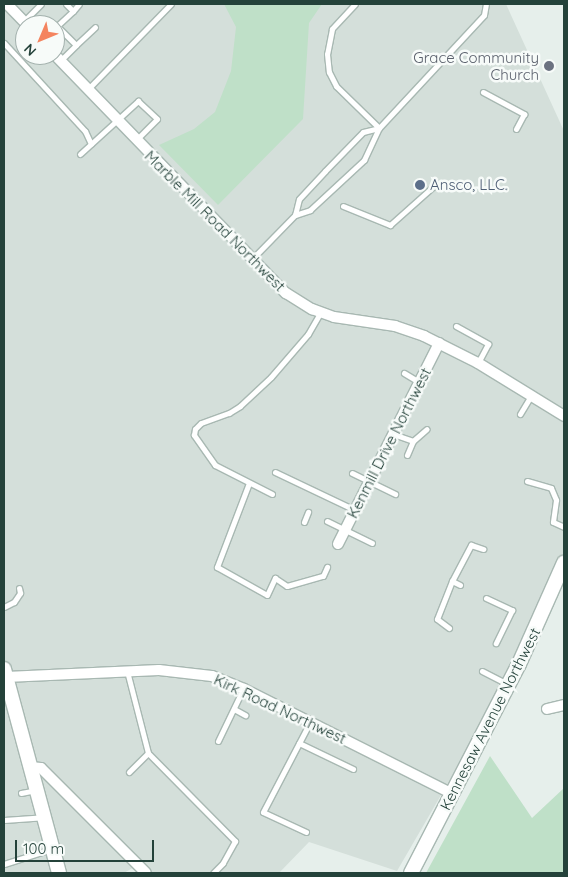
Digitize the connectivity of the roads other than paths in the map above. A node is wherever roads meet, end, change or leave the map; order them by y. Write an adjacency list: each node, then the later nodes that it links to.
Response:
1 (7, 4): 9 (street)
2 (41, 4): 10 (lane)
3 (66, 4): 8 (lane)
4 (79, 4): 8 (lane)
5 (171, 4): 18 (lane)
6 (355, 4): 21 (lane)
7 (486, 4): 21 (lane)
8 (73, 11): 11 (lane)
9 (17, 15)
10 (32, 15)
11 (65, 19)
12 (95, 28): 15 (lane)
13 (65, 35): 15 (lane)
14 (4, 43): 24 (lane)
15 (76, 45): 16 (lane)
16 (65, 53)
17 (65, 65): 18 (street, Marble Mill Road Northwest)
18 (87, 89): 20 (street, Marble Mill Road Northwest)
19 (483, 92): 22 (lane)
20 (118, 122): 23 (street, Marble Mill Road Northwest); 23 (lane); 24 (lane)
21 (379, 128): 28 (lane); 28 (lane)
22 (516, 129)
23 (135, 140): 29 (street, Marble Mill Road Northwest)
24 (91, 144): 25 (lane)
25 (80, 154)
26 (436, 184): 27 (lane)
27 (343, 206)
28 (295, 215): 29 (lane)
29 (251, 259): 30 (street, Marble Mill Road Northwest)
30 (320, 313): 32 (street, Marble Mill Road Northwest); 47 (lane)
31 (456, 326): 33 (lane)
32 (439, 343): 33 (street, Marble Mill Road Northwest); 35 (street, Kenmill Drive Northwest)
33 (478, 363): 36 (street, Marble Mill Road Northwest)
34 (404, 373): 35 (lane)
35 (419, 382): 40 (street, Kenmill Drive Northwest)
36 (532, 396): 37 (lane); 38 (street, Marble Mill Road Northwest)
37 (520, 414)
38 (564, 415)
39 (427, 429): 41 (lane)
40 (393, 434): 41 (lane); 46 (street, Kenmill Drive Northwest)
41 (413, 442): 42 (lane)
42 (408, 455)
43 (275, 472): 50 (lane)
44 (352, 473): 46 (lane)
45 (527, 481): 54 (lane)
46 (369, 482): 49 (lane); 50 (street, Kenmill Drive Northwest)
47 (249, 483): 48 (lane); 60 (lane)
48 (272, 494)
49 (395, 494)
50 (355, 510): 55 (street, Kenmill Drive Northwest)
51 (308, 512): 53 (lane)
52 (327, 521): 55 (lane)
53 (304, 522)
54 (564, 526)
55 (345, 530): 56 (lane); 57 (street, Kenmill Drive Northwest)
56 (372, 543)
57 (338, 544)
58 (483, 549): 61 (lane)
59 (564, 562): 71 (street, Kennesaw Avenue Northwest)
60 (327, 567)
61 (452, 581): 62 (lane); 66 (lane)
62 (460, 585)
63 (19, 588): 65 (lane)
64 (486, 598): 67 (lane)
65 (4, 607)
66 (449, 628)
67 (496, 642)
68 (127, 671): 70 (street, Kirk Road Northwest); 72 (street, Kirk Road Northwest); 80 (lane)
69 (482, 671): 71 (lane)
70 (4, 674): 81 (street)
71 (509, 684): 86 (street, Kennesaw Avenue Northwest)
72 (244, 689): 74 (lane); 77 (street, Kirk Road Northwest)
73 (564, 706): 75 (street)
74 (234, 709): 76 (lane); 78 (lane)
75 (547, 710)
76 (245, 715)
77 (310, 722): 79 (lane); 86 (street, Kirk Road Northwest)
78 (218, 741)
79 (299, 743): 82 (lane); 89 (lane)
80 (148, 753): 83 (lane); 94 (lane)
81 (30, 767): 84 (street); 93 (street)
82 (353, 769)
83 (129, 772)
84 (36, 790): 85 (lane); 87 (street)
85 (21, 794)
86 (452, 794): 95 (street, Kennesaw Avenue Northwest)
87 (44, 817): 88 (lane); 90 (street)
88 (4, 820)
89 (306, 832)
90 (52, 849): 91 (lane); 92 (street)
91 (4, 864)
92 (59, 873)
93 (146, 873)
94 (213, 873)
95 (411, 873)

